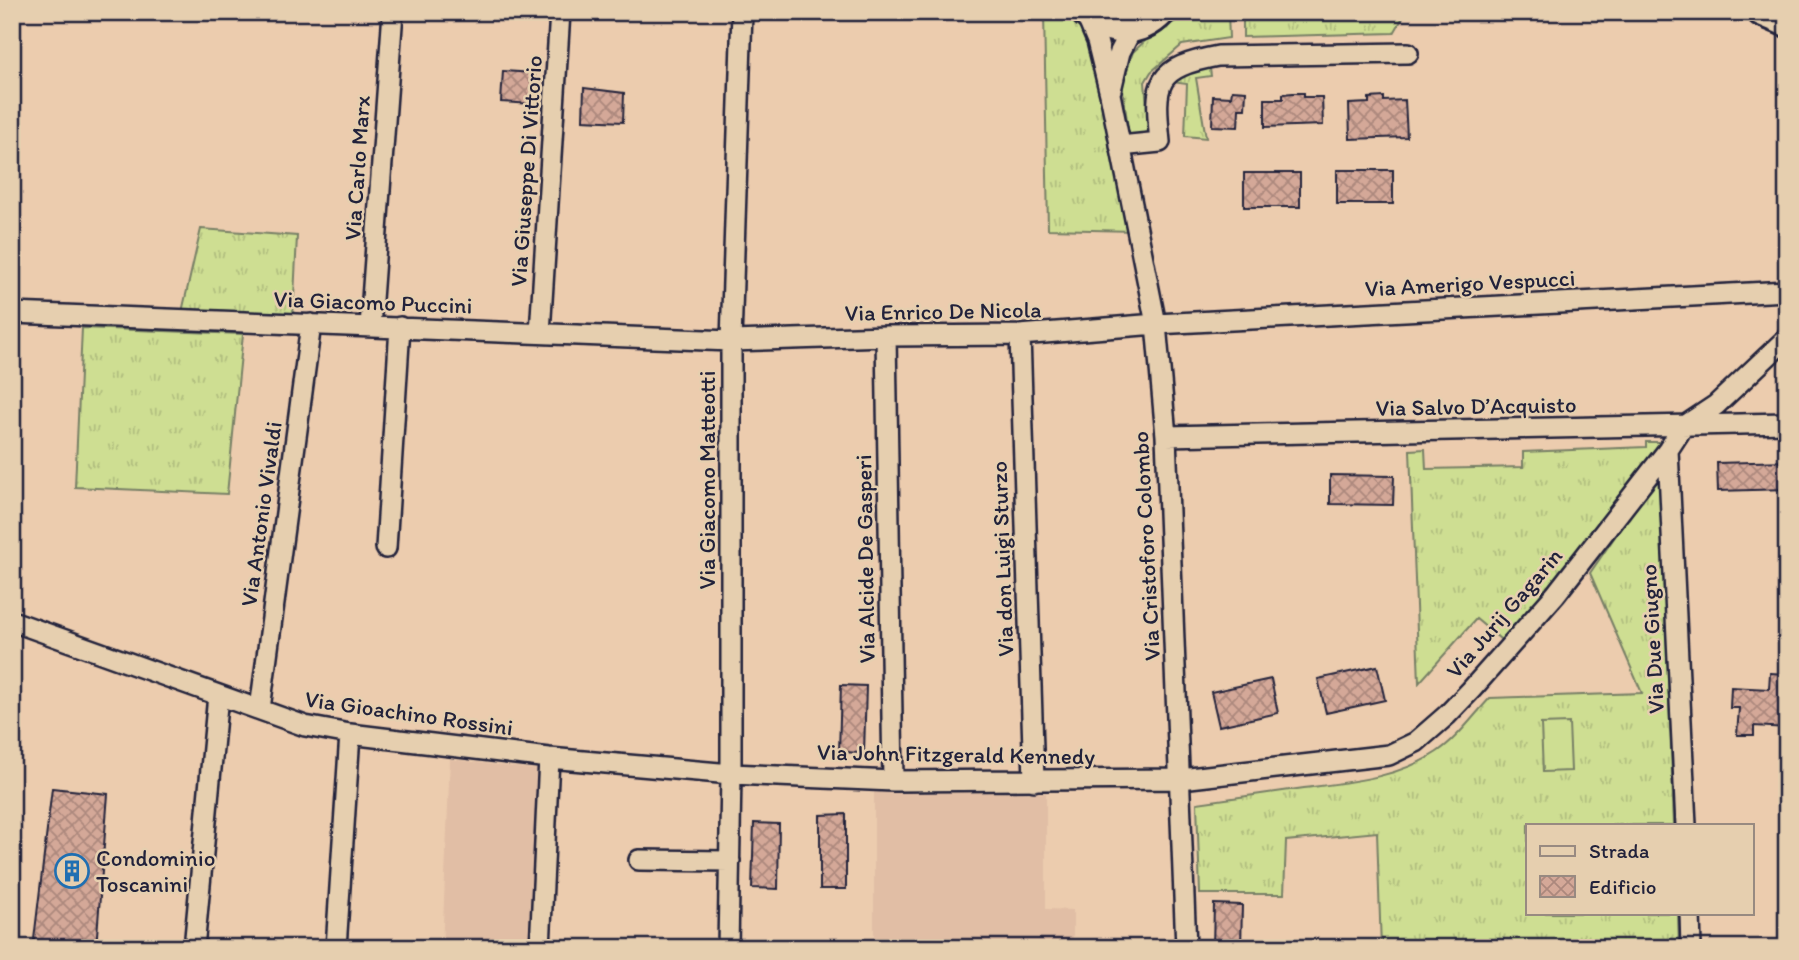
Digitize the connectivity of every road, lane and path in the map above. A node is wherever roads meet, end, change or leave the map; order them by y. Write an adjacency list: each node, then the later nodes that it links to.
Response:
1 (393, 12): 16 (street, Via Carlo Marx)
2 (560, 12): 18 (street, Via Giuseppe Di Vittorio)
3 (742, 12): 22 (street, Via Giacomo Matteotti)
4 (1761, 12): 7 (street)
5 (1085, 13): 8 (street); 10 (street, Via Cristoforo Colombo)
6 (1165, 13): 8 (street)
7 (1787, 23)
8 (1132, 29): 10 (street, Via Cristoforo Colombo)
9 (1408, 53): 11 (street)
10 (1110, 94): 11 (street, Via Cristoforo Colombo)
11 (1120, 146): 15 (street, Via Cristoforo Colombo)
12 (1787, 291): 15 (street, Via Amerigo Vespucci)
13 (12, 313): 14 (street, Via Giacomo Puccini)
14 (311, 324): 16 (street, Via Giacomo Puccini); 30 (street, Via Antonio Vivaldi)
15 (1156, 324): 19 (street, Via Enrico De Nicola); 25 (street, Via Cristoforo Colombo)
16 (370, 327): 17 (street, Via Giacomo Puccini)
17 (400, 327): 18 (street, Via Giacomo Puccini); 27 (street)
18 (540, 333): 22 (street, Via Giacomo Puccini)
19 (1020, 335): 20 (street, Via Enrico De Nicola); 36 (street, Via don Luigi Sturzo)
20 (886, 336): 22 (street, Via Enrico De Nicola); 35 (street, Via Alcide De Gasperi)
21 (1787, 338): 24 (street, Via Jurij Gagarin)
22 (731, 341): 33 (street, Via Giacomo Matteotti)
23 (1787, 424): 24 (street, Via Salvo D’Acquisto)
24 (1683, 427): 25 (street, Via Salvo D’Acquisto); 26 (street, Via Jurij Gagarin)
25 (1166, 436): 34 (street, Via Cristoforo Colombo)
26 (1668, 450): 34 (street, Via Jurij Gagarin); 37 (street, Via Due Giugno)
27 (386, 548)
28 (12, 621): 29 (street, Via Gioachino Rossini)
29 (218, 695): 30 (street, Via Gioachino Rossini); 41 (street)
30 (260, 709): 31 (street, Via Gioachino Rossini)
31 (350, 734): 32 (street, Via Gioachino Rossini); 42 (street)
32 (549, 758): 33 (street, Via Gioachino Rossini); 43 (street)
33 (731, 774): 35 (street, Via John Fitzgerald Kennedy); 39 (street, Via Giacomo Matteotti)
34 (1181, 779): 36 (street, Via John Fitzgerald Kennedy); 45 (street, Via Cristoforo Colombo)
35 (893, 781): 36 (street, Via John Fitzgerald Kennedy)
36 (1034, 781)
37 (1685, 824)
38 (639, 860): 39 (street)
39 (730, 861): 44 (street, Via Giacomo Matteotti)
40 (1690, 914): 46 (street)
41 (194, 948)
42 (336, 948)
43 (540, 948)
44 (728, 948)
45 (1186, 948)
46 (1691, 948)

